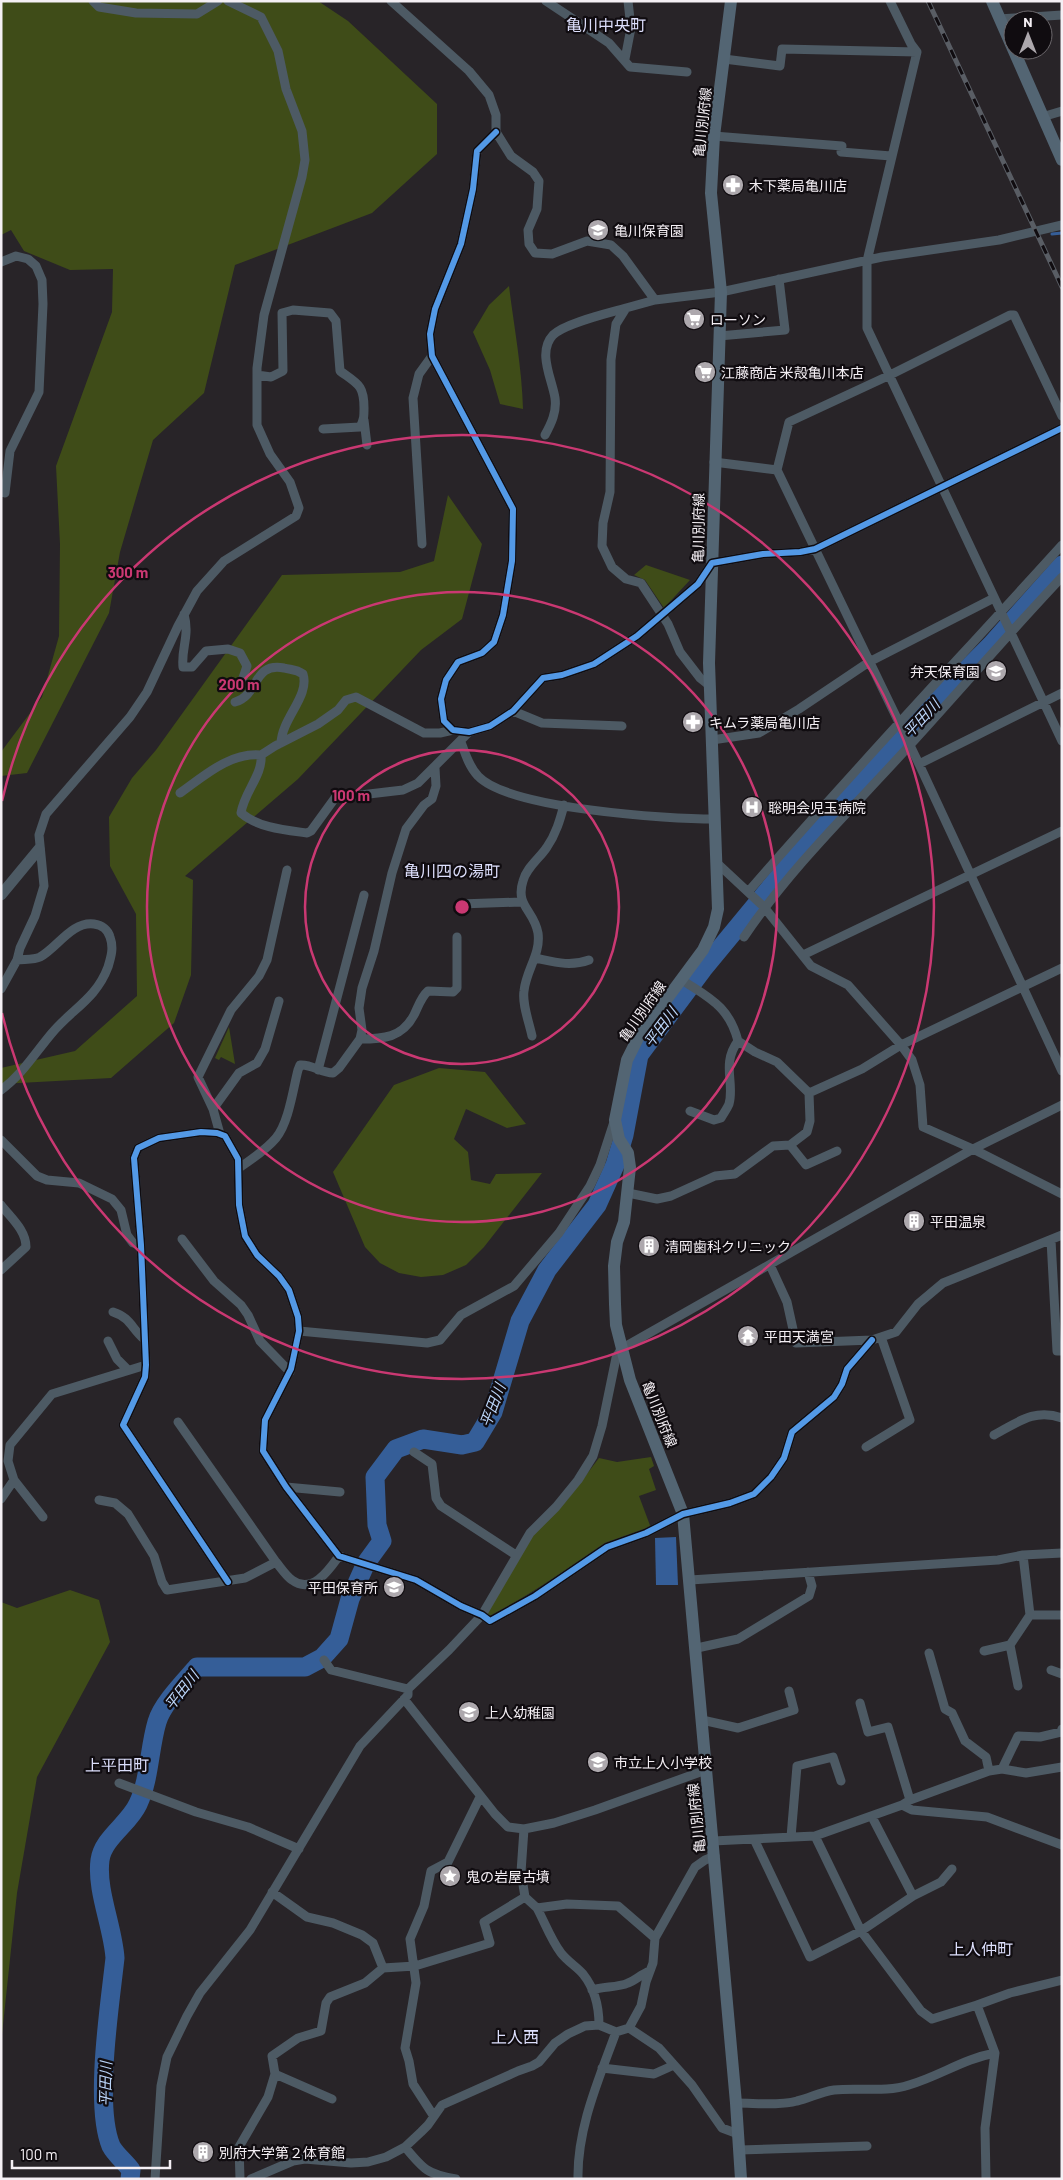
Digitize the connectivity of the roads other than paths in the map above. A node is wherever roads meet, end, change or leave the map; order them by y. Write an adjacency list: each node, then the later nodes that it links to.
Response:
1 (93, 1): 2 (street)
2 (218, 1)
3 (228, 1): 31 (street)
4 (391, 1): 18 (street)
5 (546, 1): 13 (street)
6 (628, 1): 13 (street)
7 (731, 1): 14 (main road, 亀川別府線)
8 (890, 1): 12 (street)
9 (992, 1): 11 (main road)
10 (1062, 15): 11 (street)
11 (1000, 19): 17 (main road)
12 (917, 52): 14 (street); 20 (street)
13 (625, 59): 15 (street)
14 (724, 59): 19 (main road, 亀川別府線)
15 (687, 72)
16 (1062, 111): 17 (street)
17 (1042, 116): 21 (main road)
18 (496, 132): 27 (street); 30 (street)
19 (714, 136): 20 (street); 26 (main road, 亀川別府線)
20 (891, 156): 23 (street)
21 (1062, 160)
22 (1062, 225): 23 (street)
23 (867, 261): 25 (street); 32 (street)
24 (1, 262): 42 (street)
25 (779, 279): 26 (street); 29 (street)
26 (720, 292): 27 (street); 29 (main road, 亀川別府線)
27 (655, 300): 28 (street)
28 (626, 308): 37 (street); 51 (street)
29 (719, 336): 39 (main road, 亀川別府線)
30 (432, 356): 43 (street); 62 (street)
31 (257, 375): 34 (street); 50 (street)
32 (888, 376): 33 (street); 40 (street); 41 (street)
33 (1062, 416)
34 (364, 420): 35 (street); 38 (street)
35 (323, 428)
36 (1062, 428): 41 (street)
37 (545, 435)
38 (367, 445)
39 (714, 462): 40 (street); 46 (main road, 亀川別府線)
40 (777, 470): 45 (street)
41 (942, 486): 45 (street); 48 (street)
42 (1, 492)
43 (422, 544)
44 (1062, 545): 49 (street)
45 (815, 549): 46 (street); 53 (street)
46 (712, 563): 51 (street); 55 (main road, 亀川別府線)
47 (1062, 576): 52 (street)
48 (994, 598): 49 (street); 53 (street)
49 (1001, 612): 52 (street); 60 (street)
50 (184, 614): 54 (street); 76 (street)
51 (663, 616): 55 (street); 59 (street)
52 (1011, 632): 58 (street); 68 (street)
53 (869, 662): 60 (street); 64 (street)
54 (243, 678)
55 (710, 686): 64 (main road, 亀川別府線)
56 (1062, 693): 58 (street)
57 (235, 702): 67 (street)
58 (1043, 702): 65 (street); 70 (street)
59 (513, 711): 61 (street); 63 (street)
60 (899, 725): 68 (street); 80 (street)
61 (622, 726)
62 (453, 730): 63 (street); 67 (street)
63 (469, 732): 66 (street)
64 (712, 740): 74 (main road, 亀川別府線)
65 (1062, 741)
66 (461, 742): 71 (street); 73 (street)
67 (280, 743): 69 (street)
68 (909, 746): 70 (street); 85 (street)
69 (261, 755): 71 (street); 72 (street)
70 (919, 764): 79 (street)
71 (435, 768): 98 (street)
72 (180, 793)
73 (564, 805): 74 (street); 83 (street)
74 (715, 819): 77 (main road, 亀川別府線)
75 (1062, 831): 79 (street)
76 (39, 849): 82 (street); 90 (street)
77 (718, 864): 80 (street); 93 (main road, 亀川別府線)
78 (287, 870): 106 (street)
79 (970, 875): 88 (street); 94 (street)
80 (751, 894): 85 (street)
81 (364, 895): 101 (street)
82 (1, 896)
83 (521, 902): 84 (street); 89 (street)
84 (460, 904)
85 (764, 907): 86 (street); 88 (street)
86 (744, 937)
87 (458, 938): 98 (street)
88 (803, 955): 100 (street)
89 (535, 958): 91 (street); 97 (street)
90 (17, 960): 95 (street); 103 (street)
91 (589, 960)
92 (1062, 968): 94 (street)
93 (684, 981): 99 (street); 108 (main road, 亀川別府線)
94 (1022, 987): 100 (street); 102 (street)
95 (1, 989)
96 (279, 1001): 106 (street)
97 (532, 1036)
98 (360, 1039): 101 (street)
99 (738, 1041): 104 (street); 107 (street)
100 (902, 1045): 104 (street); 112 (street)
101 (318, 1070): 114 (street)
102 (1062, 1070)
103 (1, 1090)
104 (809, 1093): 111 (street)
105 (1062, 1105): 112 (street)
106 (213, 1109): 109 (street)
107 (690, 1111)
108 (615, 1120): 115 (main road, 亀川別府線); 125 (street)
109 (220, 1134): 114 (street); 121 (street)
110 (1, 1140): 121 (street)
111 (790, 1145): 113 (street); 115 (street)
112 (973, 1149): 116 (street); 122 (street)
113 (837, 1151)
114 (239, 1168): 125 (street)
115 (628, 1193): 130 (main road, 亀川別府線)
116 (1062, 1194)
117 (1, 1205): 123 (street)
118 (1062, 1235): 120 (street)
119 (182, 1239): 134 (street)
120 (1051, 1240): 126 (street); 131 (street)
121 (141, 1245): 127 (street)
122 (770, 1265): 128 (street); 130 (street)
123 (1, 1270)
124 (113, 1312): 127 (street)
125 (299, 1331): 134 (street)
126 (881, 1337): 128 (street); 138 (street)
127 (144, 1339): 132 (street)
128 (872, 1340): 146 (street)
129 (108, 1341): 133 (street)
130 (621, 1349): 146 (main road, 亀川別府線); 149 (street)
131 (1062, 1351)
132 (146, 1365): 133 (street); 155 (street)
133 (128, 1370): 140 (street)
134 (290, 1372): 142 (street)
135 (1062, 1418): 137 (street)
136 (178, 1422): 152 (street)
137 (994, 1434)
138 (866, 1447)
139 (414, 1452): 149 (street)
140 (5, 1455): 141 (street)
141 (14, 1480): 144 (street); 147 (street)
142 (286, 1487): 143 (street); 151 (street)
143 (340, 1492)
144 (1, 1499)
145 (99, 1500): 155 (street)
146 (684, 1514): 154 (main road, 亀川別府線); 156 (street)
147 (43, 1517)
148 (1062, 1553): 150 (street)
149 (516, 1555): 156 (street)
150 (1023, 1555): 153 (street); 157 (street)
151 (338, 1556): 152 (street); 156 (street)
152 (276, 1562): 155 (street)
153 (808, 1572): 154 (street); 160 (street)
154 (690, 1580): 160 (main road, 亀川別府線)
155 (228, 1582)
156 (482, 1615): 167 (street)
157 (1030, 1615): 158 (street); 159 (street)
158 (1062, 1615)
159 (1010, 1645): 161 (street); 166 (street)
160 (697, 1648): 171 (main road, 亀川別府線)
161 (984, 1651)
162 (930, 1653): 176 (street)
163 (324, 1660): 167 (street)
164 (1051, 1670): 165 (street)
165 (1062, 1674)
166 (1018, 1686)
167 (408, 1689): 169 (street)
168 (789, 1691): 171 (street)
169 (404, 1699): 179 (street); 188 (street)
170 (860, 1703): 180 (street)
171 (702, 1720): 175 (main road, 亀川別府線)
172 (1062, 1729): 174 (street)
173 (1062, 1767): 174 (street)
174 (1002, 1769): 176 (street)
175 (706, 1770): 182 (street); 186 (main road, 亀川別府線)
176 (990, 1771): 180 (street)
177 (841, 1781): 184 (street)
178 (119, 1783): 188 (street)
179 (480, 1797): 182 (street); 197 (street)
180 (906, 1803): 181 (street); 187 (street)
181 (872, 1817): 183 (street); 192 (street)
182 (524, 1829): 193 (street)
183 (815, 1836): 184 (street); 195 (street)
184 (791, 1837): 185 (street)
185 (754, 1839): 186 (street); 195 (street)
186 (713, 1840): 189 (main road, 亀川別府線)
187 (1062, 1845)
188 (298, 1849): 191 (street)
189 (714, 1856): 196 (street); 211 (main road, 亀川別府線)
190 (952, 1869): 192 (street)
191 (272, 1892): 198 (street); 217 (street)
192 (913, 1896): 195 (street)
193 (525, 1897): 194 (street); 197 (street)
194 (537, 1908): 196 (street); 201 (street)
195 (861, 1931): 202 (street)
196 (655, 1938): 199 (street)
197 (415, 1966): 198 (street); 212 (street)
198 (383, 1968): 209 (street)
199 (650, 1971): 201 (street); 204 (street)
200 (1062, 1980): 202 (street)
201 (592, 1990): 203 (street)
202 (977, 2005): 206 (street)
203 (599, 2025): 205 (street); 212 (street)
204 (629, 2028): 205 (street); 207 (street)
205 (616, 2032): 208 (street)
206 (995, 2053): 211 (street); 223 (street)
207 (674, 2065): 208 (street); 213 (street)
208 (602, 2068): 221 (street)
209 (275, 2074): 210 (street); 218 (street)
210 (332, 2099)
211 (736, 2103): 213 (main road, 亀川別府線)
212 (433, 2115): 215 (street)
213 (738, 2134): 216 (main road, 亀川別府線)
214 (867, 2146): 216 (street)
215 (405, 2147): 219 (street); 220 (street)
216 (740, 2150): 222 (main road, 亀川別府線)
217 (156, 2179)
218 (240, 2179)
219 (251, 2179)
220 (456, 2179)
221 (578, 2179)
222 (741, 2179)
223 (986, 2179)

